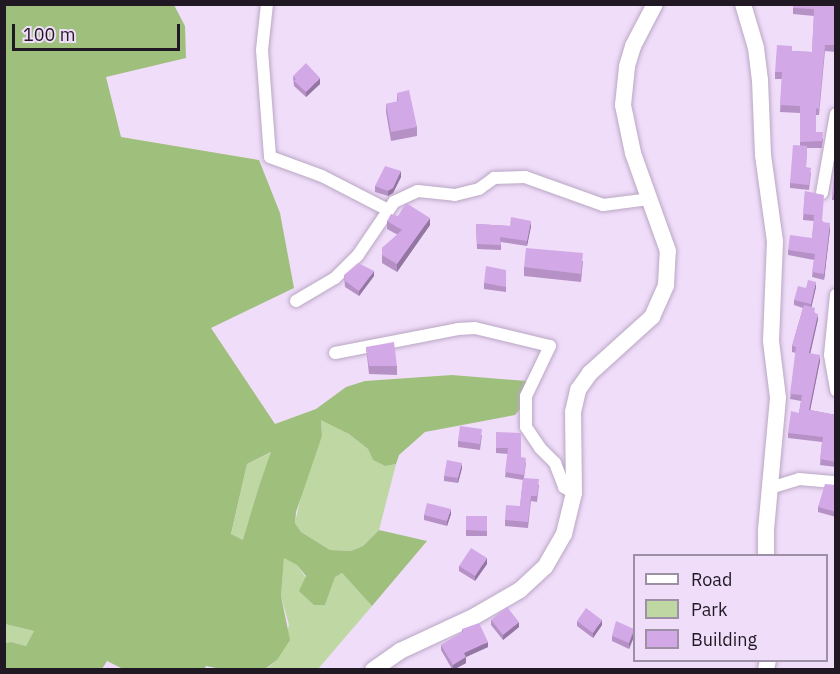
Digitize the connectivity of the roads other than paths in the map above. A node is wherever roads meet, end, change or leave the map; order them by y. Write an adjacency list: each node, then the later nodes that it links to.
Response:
1 (267, 4): 7 (street)
2 (656, 4): 6 (main road)
3 (743, 4): 13 (main road)
4 (836, 114): 5 (street)
5 (822, 193)
6 (649, 199): 7 (street); 14 (main road)
7 (388, 210): 9 (street)
8 (836, 295): 11 (street)
9 (296, 301)
10 (335, 353): 14 (street)
11 (836, 390)
12 (836, 482): 13 (street)
13 (770, 488): 15 (main road)
14 (574, 493): 16 (main road)
15 (766, 554)
16 (373, 669)

